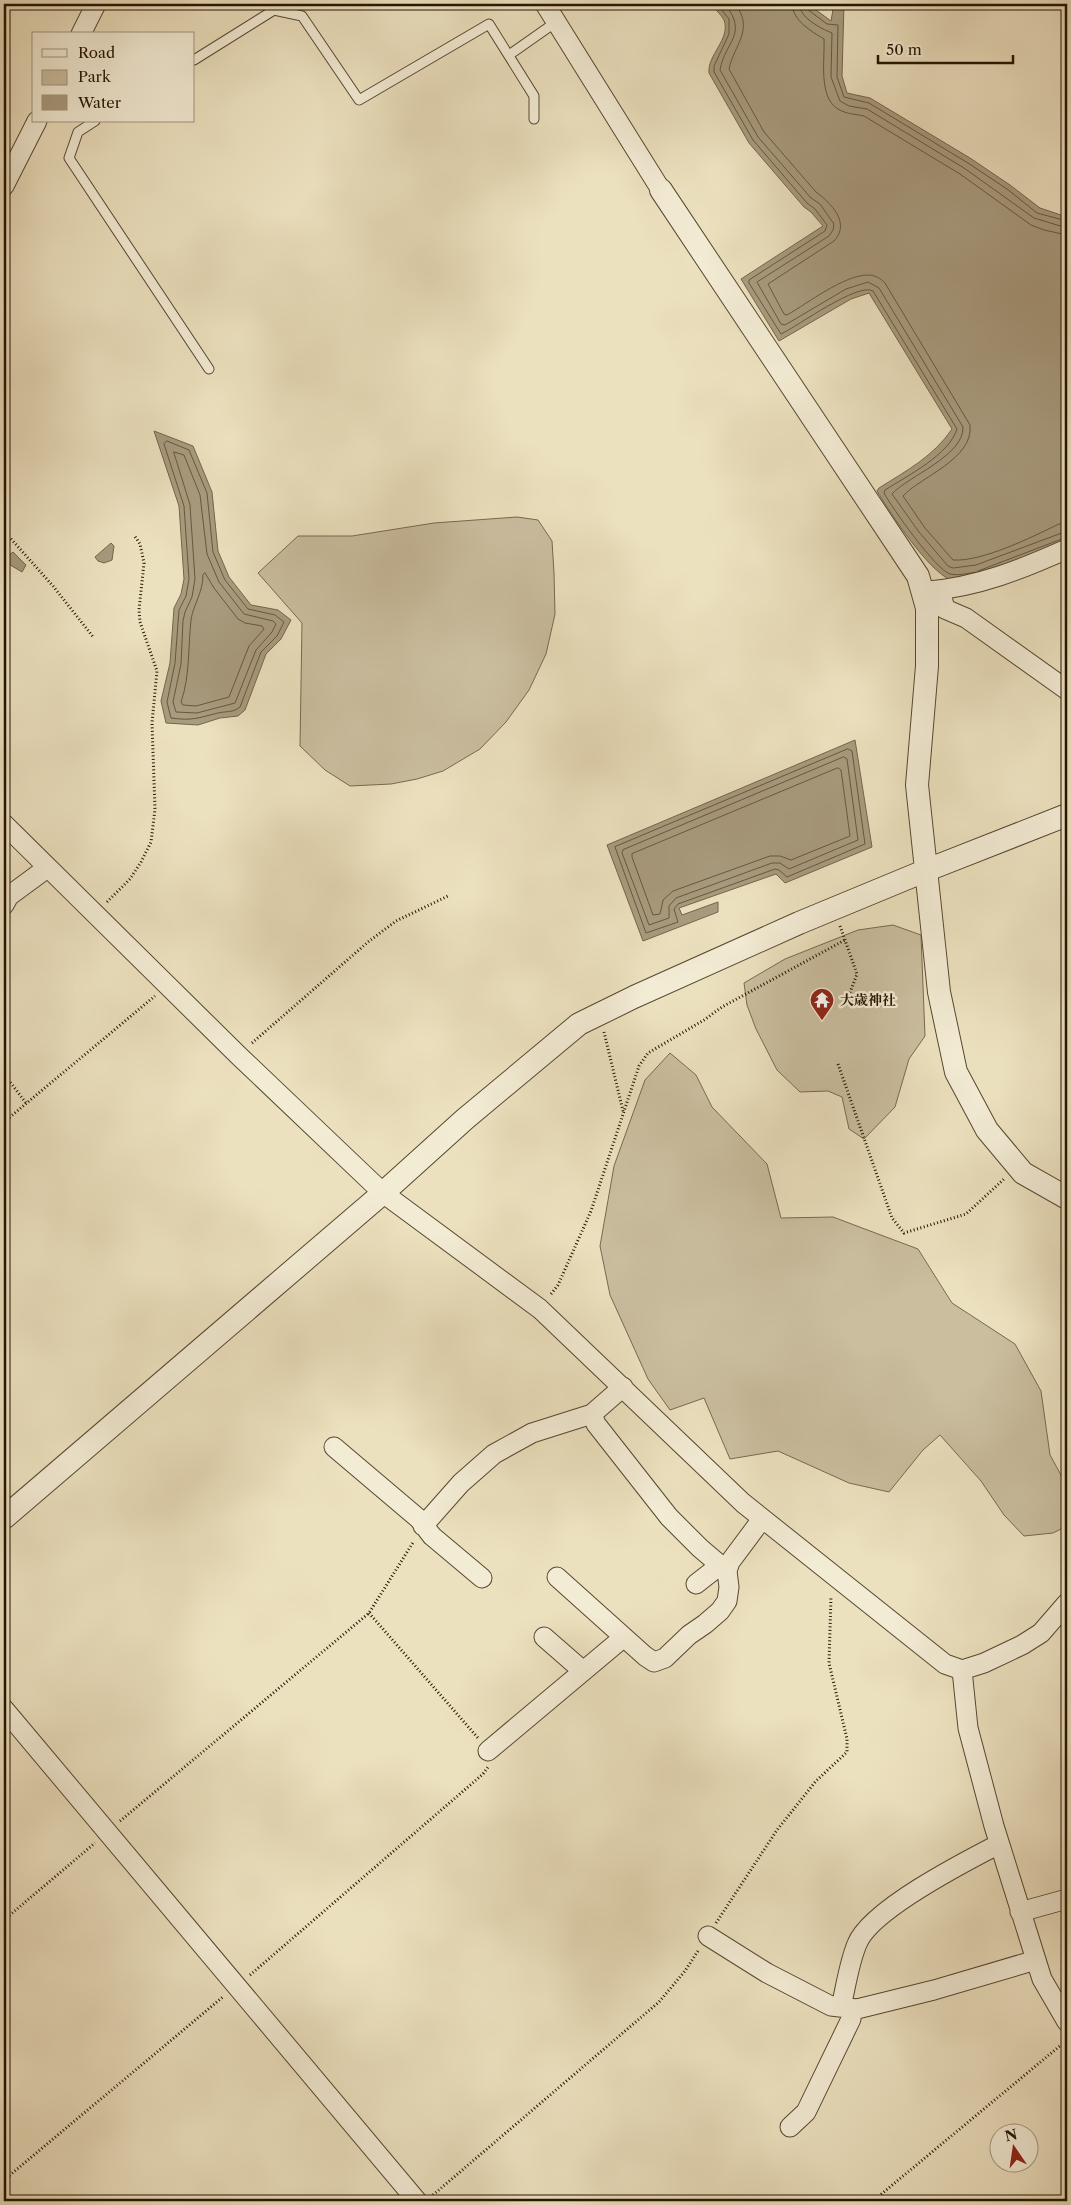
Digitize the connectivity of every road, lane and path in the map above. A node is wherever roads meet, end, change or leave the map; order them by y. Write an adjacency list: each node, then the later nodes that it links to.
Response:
1 (96, 4): 6 (street)
2 (545, 4): 5 (street)
3 (1063, 4): 4 (path)
4 (1067, 17)
5 (556, 22): 7 (lane); 13 (street)
6 (82, 32)
7 (509, 55): 8 (lane); 9 (lane)
8 (195, 59)
9 (534, 119)
10 (36, 122): 12 (street)
11 (93, 122): 14 (lane)
12 (4, 186)
13 (661, 190): 18 (street)
14 (210, 369)
15 (4, 531): 19 (path)
16 (134, 535): 28 (path)
17 (1067, 549): 18 (street)
18 (931, 590): 20 (street); 24 (street)
19 (94, 638)
20 (1067, 690)
21 (1067, 815): 24 (street)
22 (4, 824): 23 (street)
23 (47, 868): 26 (street); 28 (street)
24 (927, 870): 27 (street); 39 (street)
25 (448, 896): 33 (path)
26 (4, 905)
27 (834, 908): 29 (path); 32 (street)
28 (96, 916): 30 (street)
29 (845, 940): 31 (path); 37 (path)
30 (167, 986): 33 (street); 36 (path)
31 (849, 995)
32 (597, 1015): 37 (path); 40 (street)
33 (238, 1055): 40 (street)
34 (838, 1064): 39 (path)
35 (4, 1074): 36 (path)
36 (26, 1104): 38 (path)
37 (623, 1111): 42 (path)
38 (4, 1122)
39 (1017, 1166): 41 (street)
40 (383, 1193): 42 (street); 46 (street)
41 (1067, 1198)
42 (540, 1309): 43 (street)
43 (623, 1388): 44 (street); 47 (street)
44 (592, 1414): 48 (street); 49 (street)
45 (334, 1448): 48 (street)
46 (4, 1518)
47 (762, 1518): 49 (street); 52 (street)
48 (423, 1526): 51 (street); 55 (path)
49 (723, 1569): 53 (street); 57 (street)
50 (557, 1577): 57 (street)
51 (482, 1578)
52 (839, 1580): 58 (street); 67 (path)
53 (696, 1584)
54 (1067, 1604): 58 (street)
55 (369, 1613): 61 (path); 62 (path)
56 (544, 1637): 59 (street)
57 (624, 1637): 59 (street)
58 (962, 1670): 63 (street)
59 (583, 1671): 61 (street)
60 (4, 1709): 62 (street)
61 (488, 1751): 69 (path)
62 (107, 1832): 66 (path); 69 (street)
63 (999, 1844): 65 (street); 70 (street)
64 (1067, 1899): 65 (street)
65 (1020, 1912): 68 (street)
66 (4, 1920)
67 (708, 1936): 70 (street); 76 (path)
68 (1036, 1960): 70 (street); 71 (street)
69 (236, 1986): 74 (path); 75 (street)
70 (846, 2007): 73 (street)
71 (1065, 2011)
72 (1067, 2040): 77 (path)
73 (790, 2128)
74 (4, 2180)
75 (417, 2201)
76 (426, 2201)
77 (873, 2201)

